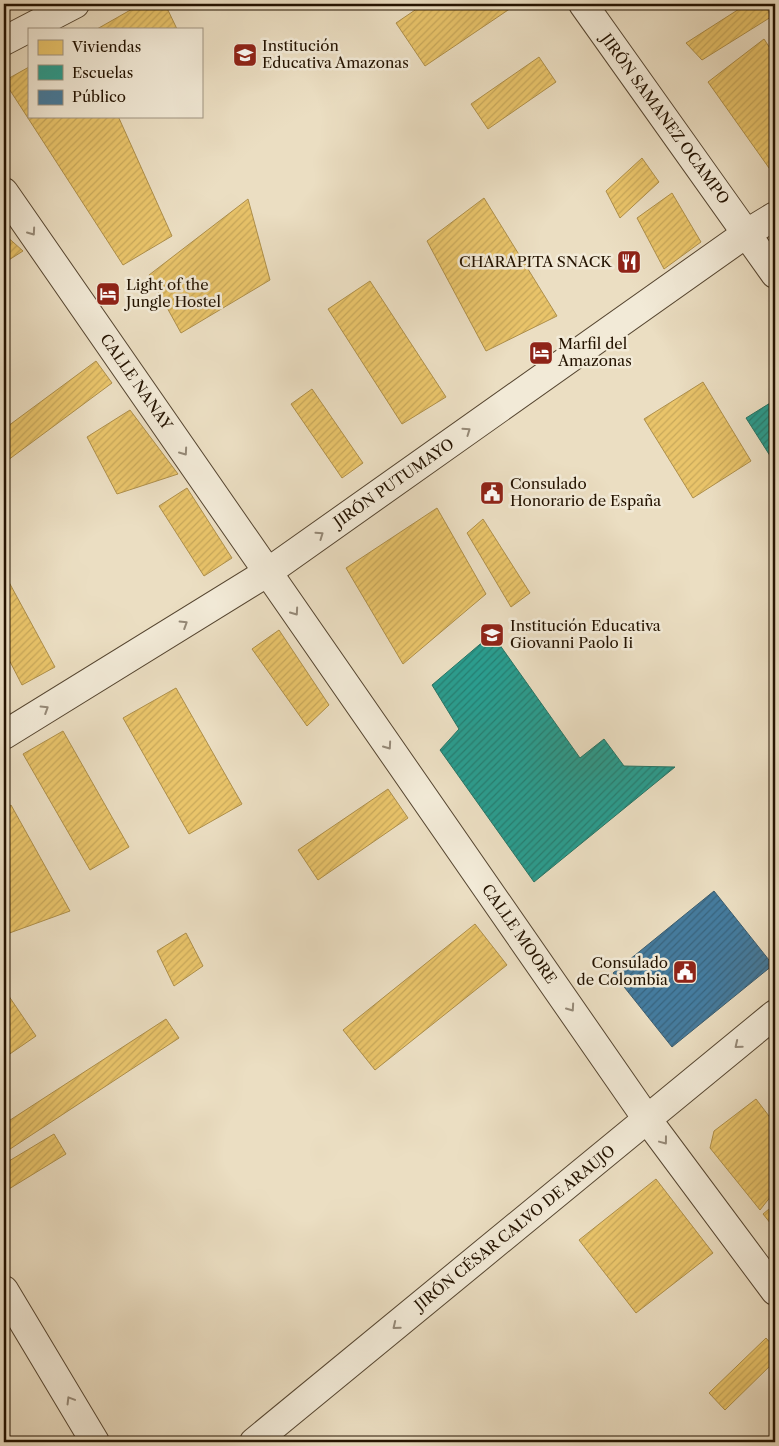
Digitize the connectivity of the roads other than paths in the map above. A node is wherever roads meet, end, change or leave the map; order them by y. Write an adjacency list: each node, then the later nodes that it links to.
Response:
1 (75, 4): 4 (street)
2 (583, 4): 8 (street, JIRÓN SAMANEZ OCAMPO)
3 (28, 28): 5 (street)
4 (29, 28)
5 (4, 41)
6 (4, 192): 10 (street, CALLE NANAY, one-way to 10)
7 (775, 216): 8 (street, JIRÓN PUTUMAYO)
8 (747, 233): 9 (street, JIRÓN SAMANEZ OCAMPO); 10 (street, JIRÓN PUTUMAYO, one-way to 8)
9 (775, 274)
10 (268, 572): 11 (street, JIRÓN PUTUMAYO, one-way to 10); 13 (street, CALLE MOORE, one-way to 13)
11 (4, 735)
12 (775, 1014): 13 (street, JIRÓN CÉSAR CALVO DE ARAUJO, one-way to 13)
13 (647, 1119): 15 (street, CALLE MOORE, one-way to 15); 17 (street, JIRÓN CÉSAR CALVO DE ARAUJO, one-way to 17)
14 (4, 1290): 16 (street, one-way to 14)
15 (775, 1291)
16 (95, 1442)
17 (254, 1442)

